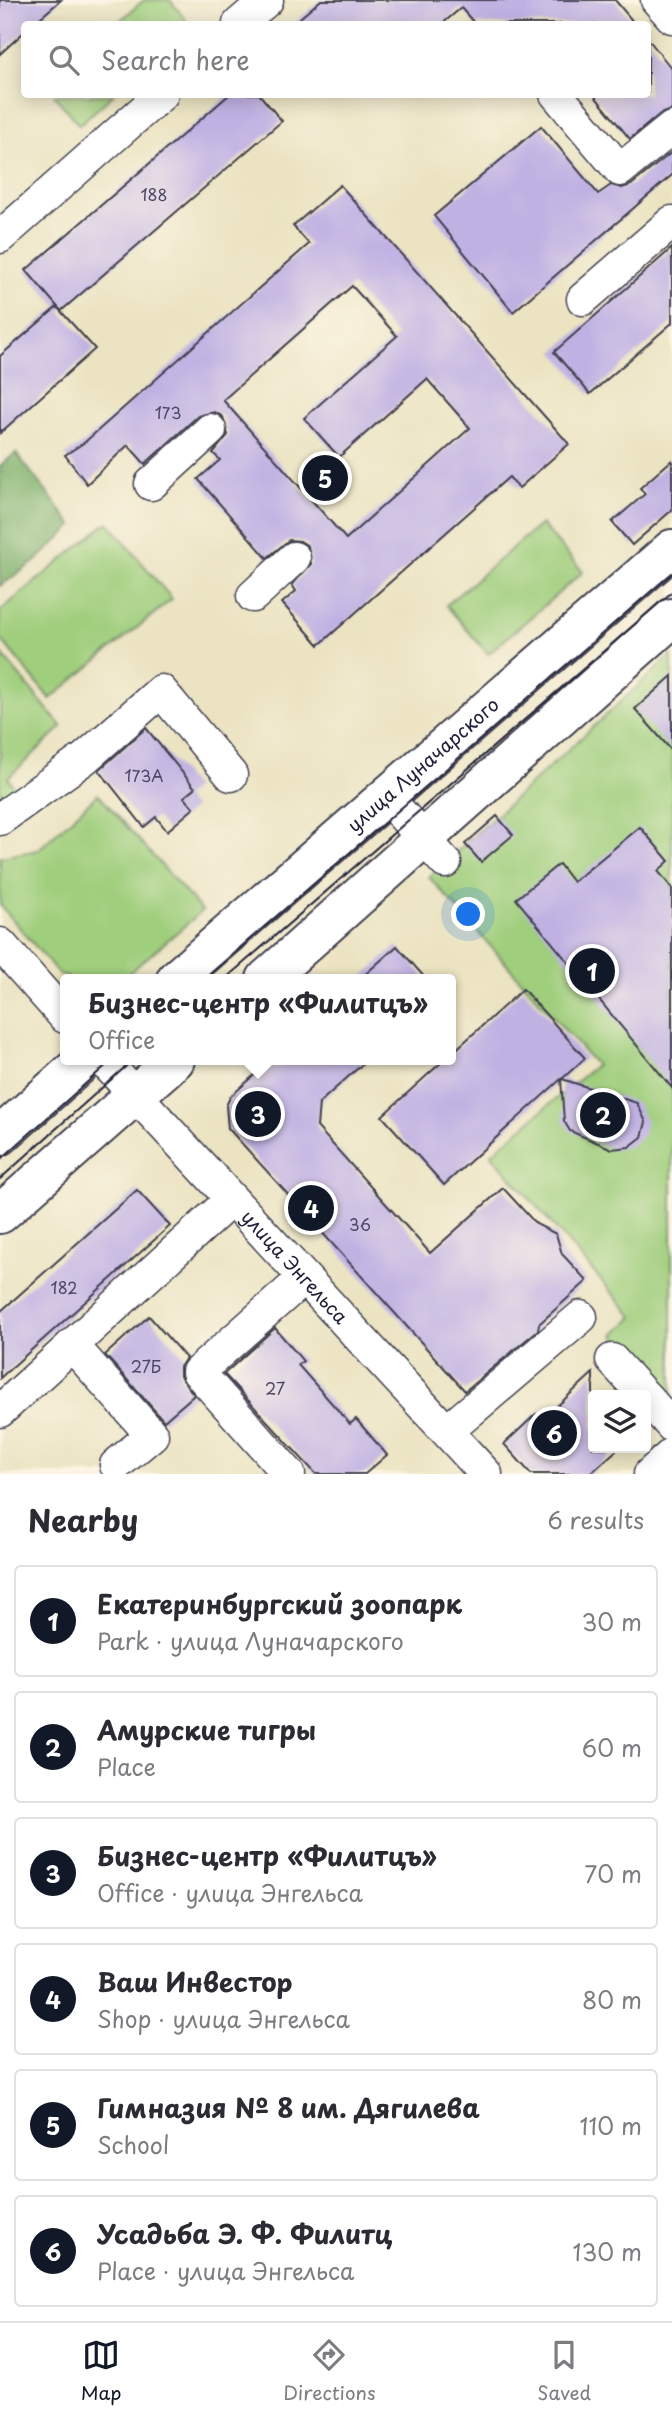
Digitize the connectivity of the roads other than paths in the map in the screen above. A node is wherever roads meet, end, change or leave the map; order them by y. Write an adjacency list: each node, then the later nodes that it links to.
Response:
1 (267, 0): 4 (street)
2 (657, 0): 3 (street)
3 (672, 17)
4 (242, 21)
5 (157, 98): 9 (street)
6 (558, 98): 7 (street)
7 (672, 128)
8 (672, 222): 10 (street)
9 (0, 237)
10 (583, 299)
11 (210, 430): 12 (street)
12 (151, 484)
13 (672, 549): 18 (main road, улица Луначарского)
14 (294, 558): 15 (street)
15 (253, 596)
16 (672, 618): 20 (main road)
17 (231, 775): 19 (street)
18 (386, 797): 20 (street); 22 (main road, улица Луначарского)
19 (0, 819)
20 (435, 850): 23 (main road)
21 (0, 944): 24 (street)
22 (182, 974)
23 (273, 974)
24 (60, 1011)
25 (79, 1065): 29 (main road)
26 (107, 1065): 28 (street, улица Энгельса)
27 (169, 1065): 28 (main road)
28 (134, 1096): 30 (street, улица Энгельса); 31 (main road)
29 (0, 1136)
30 (231, 1200): 32 (street, улица Энгельса); 34 (street)
31 (0, 1214)
32 (304, 1278): 40 (street, улица Энгельса); 43 (street)
33 (581, 1317): 40 (street)
34 (72, 1345): 38 (street); 42 (street)
35 (612, 1360): 36 (street)
36 (640, 1390)
37 (651, 1403): 39 (street)
38 (0, 1411)
39 (672, 1426)
40 (447, 1432): 44 (street, улица Энгельса)
41 (672, 1454): 45 (street)
42 (116, 1465)
43 (289, 1474)
44 (486, 1474)
45 (650, 1474)

